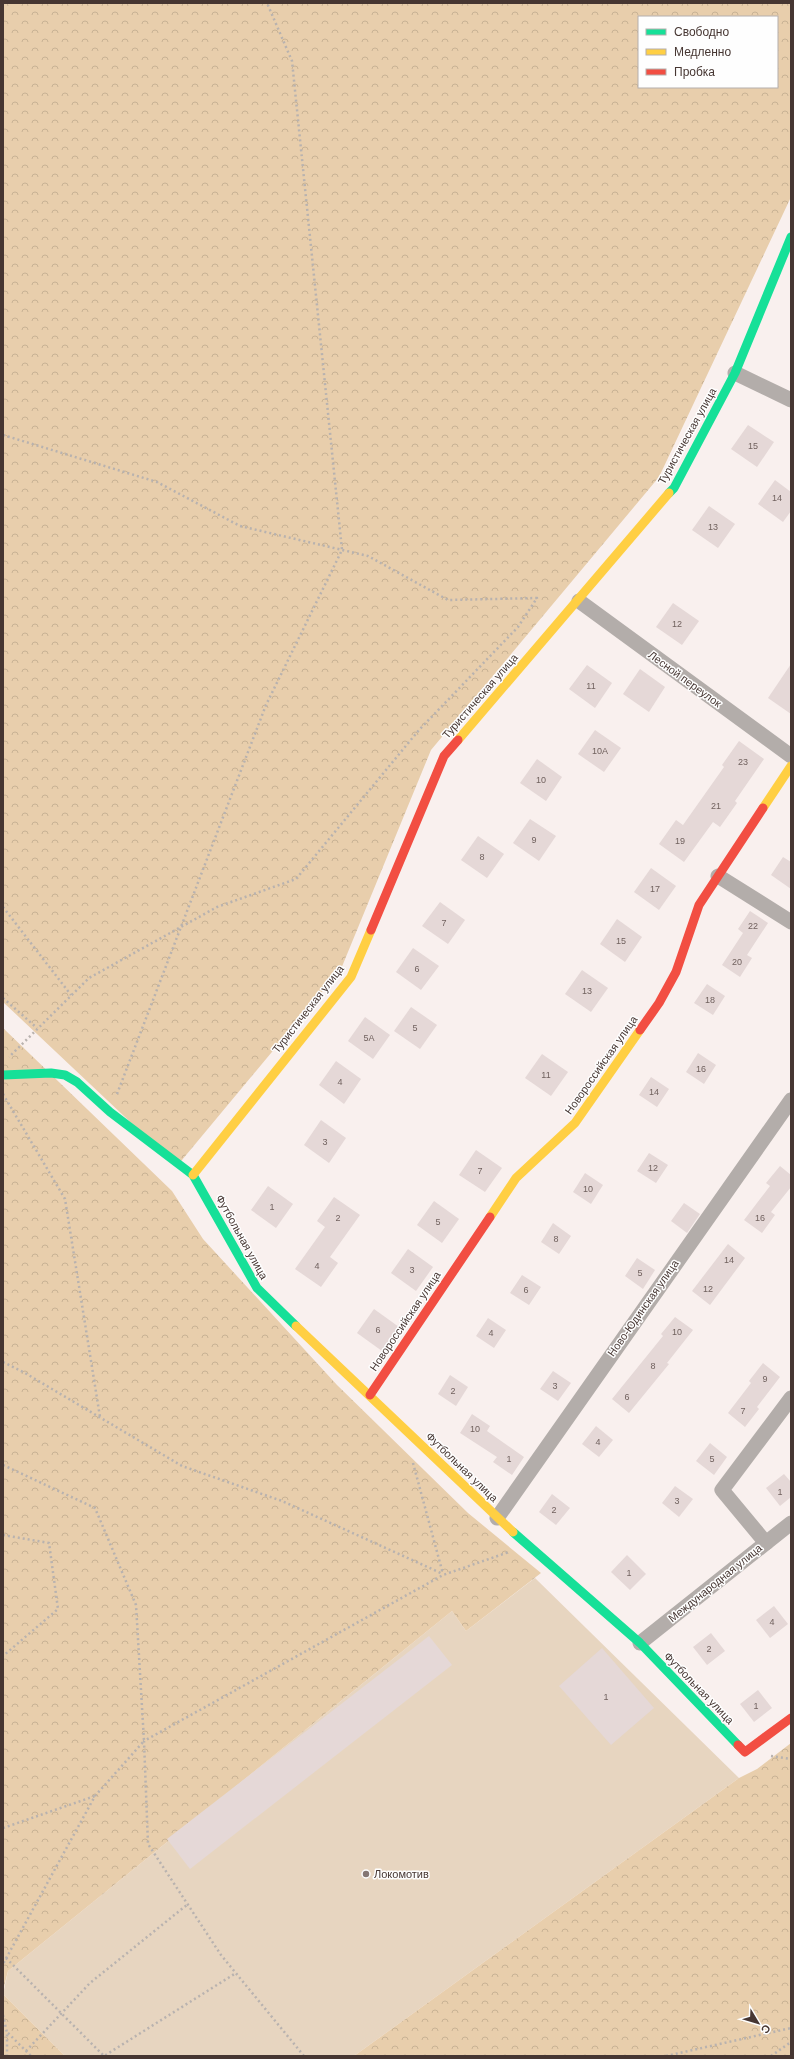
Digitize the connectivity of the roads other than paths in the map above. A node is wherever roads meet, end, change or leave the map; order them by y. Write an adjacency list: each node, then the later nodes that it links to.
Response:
1 (791, 237): 2 (street, Туристическая улица)
2 (735, 373): 3 (street); 4 (street, Туристическая улица)
3 (791, 400)
4 (579, 601): 5 (street, Лесной переулок); 11 (street, Туристическая улица)
5 (791, 756)
6 (791, 766): 7 (street, Новороссийская улица)
7 (718, 876): 8 (street); 12 (street, Новороссийская улица)
8 (791, 922)
9 (3, 1075): 11 (street)
10 (791, 1100): 14 (street, Ново-Юдинская улица)
11 (193, 1175): 12 (street, Футбольная улица)
12 (370, 1395): 14 (street, Футбольная улица)
13 (791, 1398): 16 (street)
14 (497, 1518): 17 (street, Футбольная улица)
15 (791, 1522): 16 (street, Международная улица)
16 (766, 1543): 17 (street, Международная улица)
17 (640, 1644): 18 (street, Футбольная улица)
18 (791, 1718)

